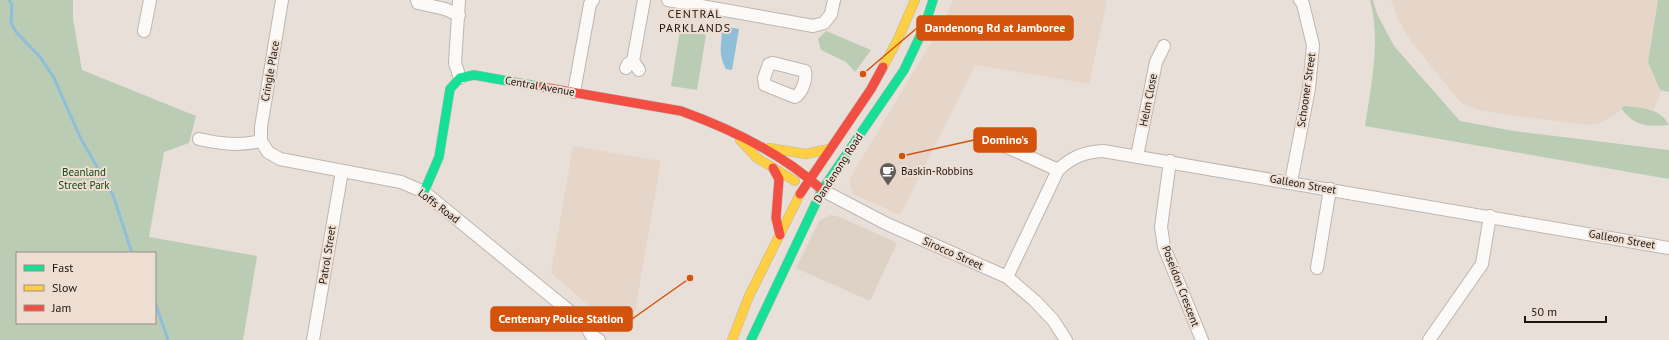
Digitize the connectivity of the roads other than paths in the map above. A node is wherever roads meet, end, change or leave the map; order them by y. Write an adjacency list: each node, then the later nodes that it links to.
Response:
1 (150, 0): 15 (street)
2 (282, 0): 22 (street, Cringle Place)
3 (417, 0): 14 (street)
4 (459, 0): 14 (street)
5 (593, 0): 19 (street)
6 (644, 0): 17 (street)
7 (668, 0): 12 (street)
8 (834, 0): 13 (street)
9 (915, 0): 25 (main road, Dandenong Road)
10 (933, 0): 34 (main road, Dandenong Road)
11 (1300, 0): 32 (street, Schooner Street)
12 (696, 2): 13 (street)
13 (733, 6)
14 (459, 15): 18 (street)
15 (144, 31)
16 (1164, 46): 26 (street, Helm Close)
17 (632, 67)
18 (460, 78): 19 (main road, Central Avenue); 35 (main road)
19 (574, 92): 20 (main road, Central Avenue)
20 (736, 136): 23 (main road, Central Avenue); 28 (main road, Central Avenue)
21 (199, 139): 22 (street)
22 (261, 141): 29 (street, Loffs Road)
23 (761, 146): 25 (main road, Central Avenue); 31 (main road, Central Avenue)
24 (1005, 146): 30 (street)
25 (829, 149): 31 (main road, Dandenong Road)
26 (1137, 156): 27 (street, Galleon Street); 30 (street, Galleon Street)
27 (1170, 161): 32 (street, Galleon Street); 46 (street, Poseidon Crescent)
28 (773, 168): 31 (main road, Central Avenue); 37 (main road)
29 (342, 170): 35 (street, Loffs Road); 42 (street, Patrol Street)
30 (1058, 170): 40 (street, Galleon Street)
31 (806, 182): 34 (main road, Central Avenue); 37 (main road, Dandenong Road)
32 (1291, 182): 33 (street, Galleon Street)
33 (1330, 189): 36 (street, Galleon Street); 39 (street)
34 (822, 190): 40 (street, Sirocco Street); 44 (main road, Dandenong Road)
35 (424, 192): 41 (street, Loffs Road)
36 (1490, 216): 38 (street, Galleon Street); 47 (street)
37 (780, 235): 43 (main road, Dandenong Road)
38 (1669, 248)
39 (1317, 268)
40 (1007, 277): 45 (street, Sirocco Street)
41 (593, 338)
42 (314, 340)
43 (732, 340)
44 (751, 340)
45 (1066, 340)
46 (1202, 340)
47 (1429, 340)

